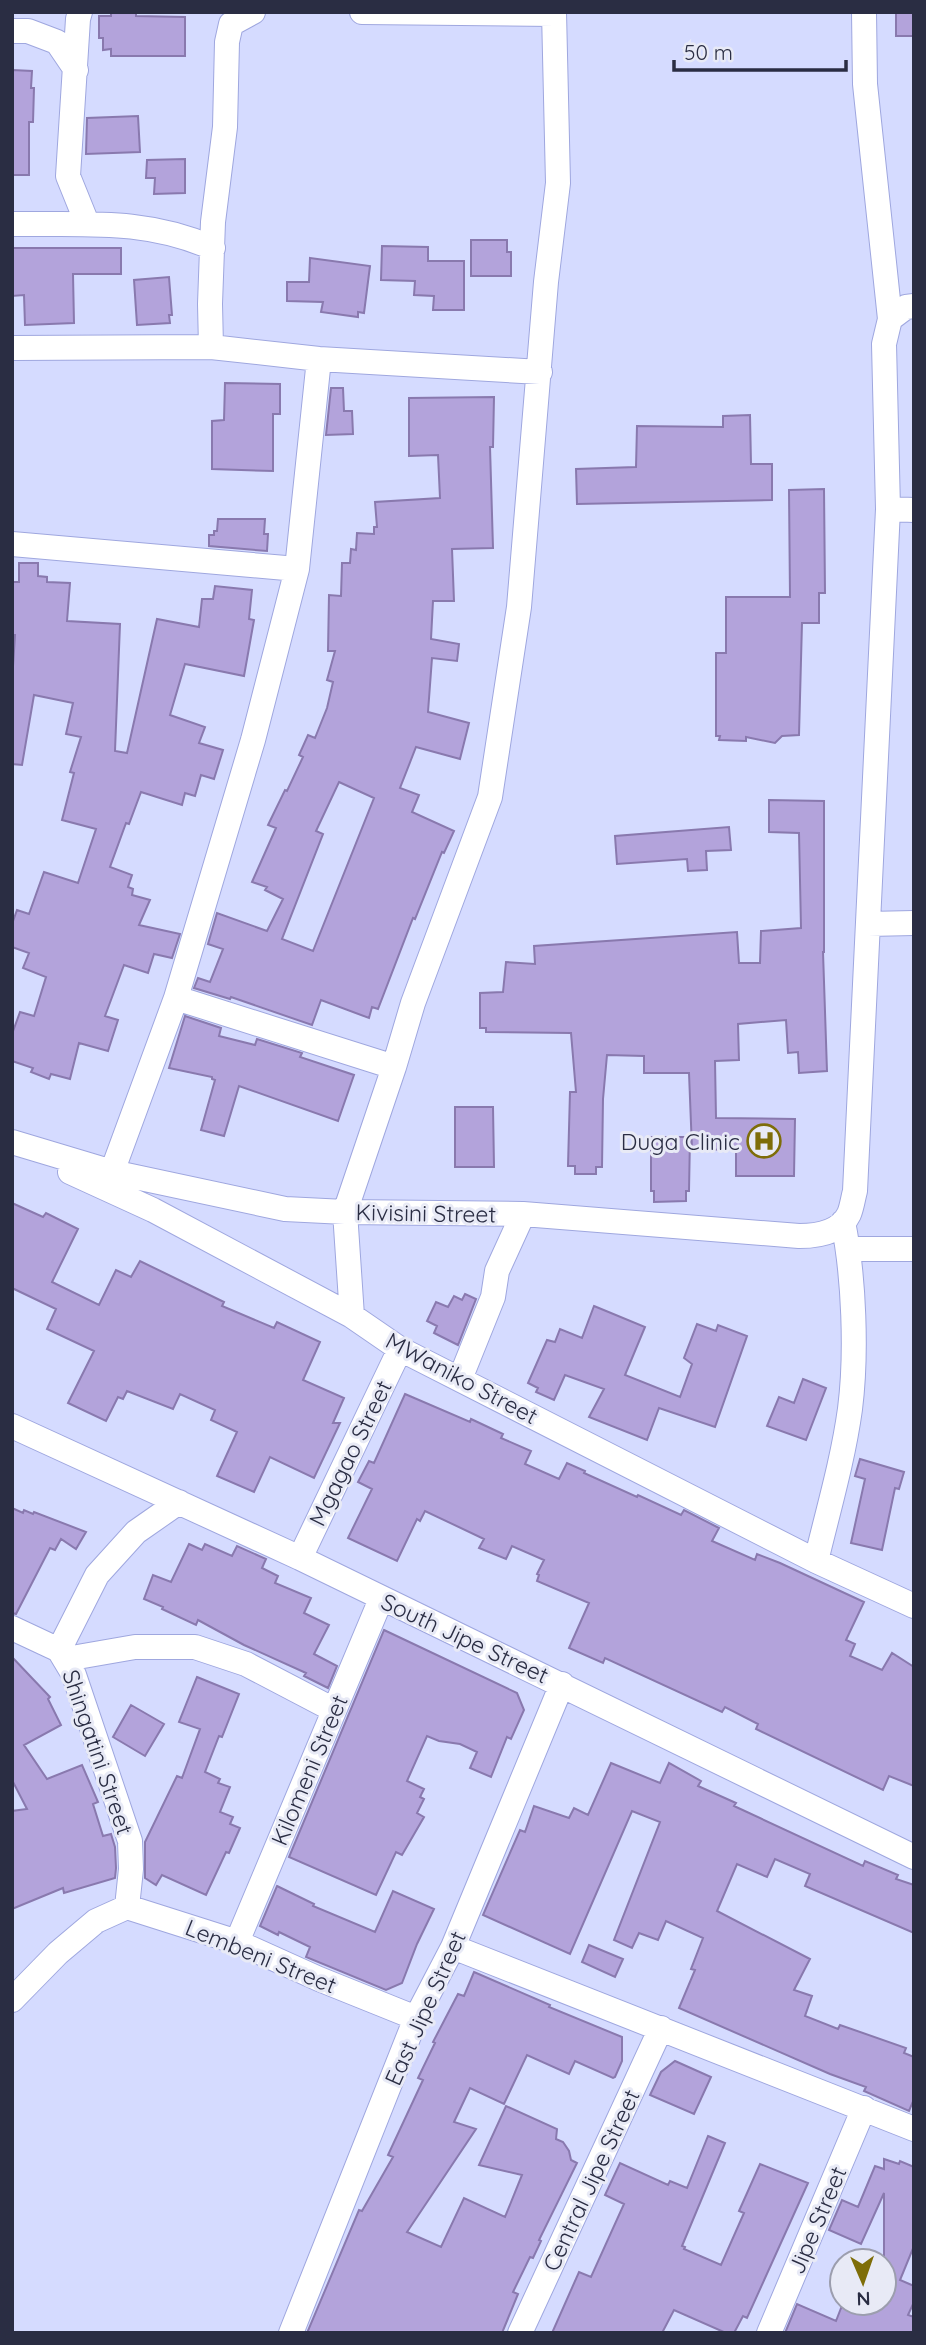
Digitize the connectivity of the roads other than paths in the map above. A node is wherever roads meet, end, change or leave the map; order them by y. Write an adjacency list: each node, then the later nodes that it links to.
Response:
1 (80, 12): 8 (street)
2 (253, 12): 6 (street)
3 (362, 12): 5 (street)
4 (864, 12): 13 (street)
5 (554, 13): 17 (street)
6 (224, 18): 11 (street)
7 (12, 31): 8 (street)
8 (76, 69): 9 (street)
9 (87, 223): 10 (street); 11 (street)
10 (12, 224)
11 (213, 248): 14 (street)
12 (914, 306): 13 (street)
13 (890, 319): 18 (street)
14 (211, 347): 15 (street); 16 (street)
15 (12, 348)
16 (319, 359): 17 (street); 21 (street)
17 (540, 372): 25 (street)
18 (888, 509): 19 (street); 23 (street)
19 (914, 510)
20 (12, 544): 21 (street)
21 (297, 569): 24 (street)
22 (914, 923): 23 (street)
23 (869, 924): 30 (street)
24 (176, 998): 25 (street); 27 (street)
25 (394, 1067): 28 (street)
26 (12, 1144): 27 (street, Kivisini Street); 33 (street, MWaniko Street)
27 (112, 1172): 28 (street, Kivisini Street)
28 (345, 1212): 29 (street, Kivisini Street); 33 (street)
29 (523, 1214): 30 (street, Kivisini Street); 35 (street)
30 (843, 1222): 32 (street)
31 (914, 1249): 32 (street)
32 (848, 1250): 39 (street)
33 (352, 1316): 34 (street, MWaniko Street)
34 (400, 1349): 35 (street, MWaniko Street); 38 (street, Mgagao Street)
35 (460, 1379): 39 (street, MWaniko Street)
36 (12, 1426): 37 (street, South Jipe Street)
37 (179, 1502): 38 (street, South Jipe Street); 43 (street)
38 (300, 1558): 40 (street, South Jipe Street)
39 (816, 1561): 41 (street, MWaniko Street)
40 (381, 1599): 44 (street, South Jipe Street); 45 (street, Kilomeni Street)
41 (914, 1606)
42 (12, 1628): 43 (street, Shingatini Street)
43 (62, 1655): 45 (street); 47 (street, Shingatini Street)
44 (562, 1684): 46 (street, South Jipe Street); 49 (street, East Jipe Street)
45 (334, 1710): 48 (street, Kilomeni Street)
46 (914, 1857)
47 (127, 1907): 48 (street, Lembeni Street); 50 (street)
48 (237, 1942): 51 (street, Lembeni Street)
49 (453, 1947): 51 (street, East Jipe Street); 52 (street)
50 (12, 2000)
51 (416, 2018): 55 (street, East Jipe Street)
52 (662, 2028): 53 (street); 56 (street, Central Jipe Street)
53 (864, 2108): 54 (street); 57 (street, Jipe Street)
54 (914, 2129)
55 (291, 2333)
56 (520, 2333)
57 (769, 2333)

